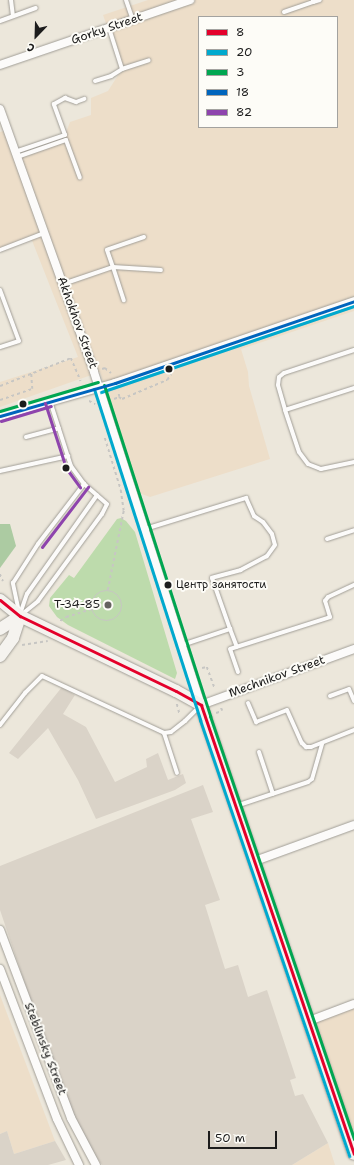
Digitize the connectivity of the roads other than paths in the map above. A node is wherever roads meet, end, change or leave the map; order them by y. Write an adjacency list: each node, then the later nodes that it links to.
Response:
1 (11, 0): 8 (lane)
2 (126, 0): 9 (lane)
3 (190, 0): 9 (street, Gorky Street)
4 (320, 0): 5 (lane)
5 (313, 1): 7 (lane)
6 (36, 8): 8 (lane)
7 (284, 12)
8 (13, 16): 10 (lane)
9 (133, 20): 11 (street, Gorky Street)
10 (0, 21)
11 (109, 28): 13 (street, Gorky Street); 14 (lane)
12 (149, 60): 14 (lane)
13 (0, 65)
14 (122, 69): 15 (lane)
15 (95, 81)
16 (84, 99): 18 (lane)
17 (0, 109): 18 (street, Akhokhov Street)
18 (16, 155): 19 (lane); 20 (street, Akhokhov Street)
19 (80, 178)
20 (44, 233): 22 (lane); 25 (street, Akhokhov Street)
21 (144, 237): 23 (lane)
22 (0, 250)
23 (113, 267): 24 (lane); 25 (lane); 27 (lane)
24 (161, 270)
25 (63, 284): 31 (street, Akhokhov Street)
26 (0, 290): 29 (lane)
27 (124, 300)
28 (354, 301): 31 (street)
29 (0, 347)
30 (354, 350): 34 (lane)
31 (99, 387): 33 (street); 43 (street, Akhokhov Street)
32 (354, 388): 34 (lane)
33 (50, 401): 35 (street); 36 (lane)
34 (285, 410): 39 (lane)
35 (0, 416)
36 (59, 428): 37 (lane); 38 (lane)
37 (26, 437)
38 (68, 456): 40 (lane); 41 (lane)
39 (354, 462)
40 (0, 471)
41 (84, 484): 42 (lane); 48 (lane)
42 (97, 495): 48 (lane); 48 (lane)
43 (145, 529): 50 (lane); 51 (street, Akhokhov Street)
44 (354, 530): 45 (lane)
45 (327, 539)
46 (354, 585): 52 (lane)
47 (0, 600): 48 (main road)
48 (20, 616): 49 (main road); 54 (main road); 59 (main road)
49 (0, 629)
50 (230, 629): 51 (lane); 52 (lane)
51 (182, 645): 59 (street, Akhokhov Street)
52 (237, 647): 55 (lane)
53 (354, 649): 59 (street, Mechnikov Street)
54 (0, 656)
55 (238, 672)
56 (330, 696): 57 (lane)
57 (354, 701)
58 (248, 703): 63 (lane)
59 (201, 705): 62 (lane); 67 (main road, Akhokhov Street)
60 (0, 725): 62 (lane)
61 (354, 730): 63 (lane)
62 (164, 733): 65 (lane)
63 (322, 743): 66 (lane)
64 (259, 752): 66 (lane)
65 (177, 773)
66 (273, 794): 67 (lane)
67 (235, 806): 69 (main road, Akhokhov Street)
68 (354, 826): 69 (street)
69 (255, 861): 73 (main road, Akhokhov Street)
70 (0, 930): 76 (street, Steblinsky Street)
71 (0, 969): 75 (street, Steblinsky Street)
72 (354, 1004): 73 (street)
73 (309, 1021): 74 (main road, Akhokhov Street)
74 (354, 1154)
75 (79, 1165)
76 (96, 1165)

